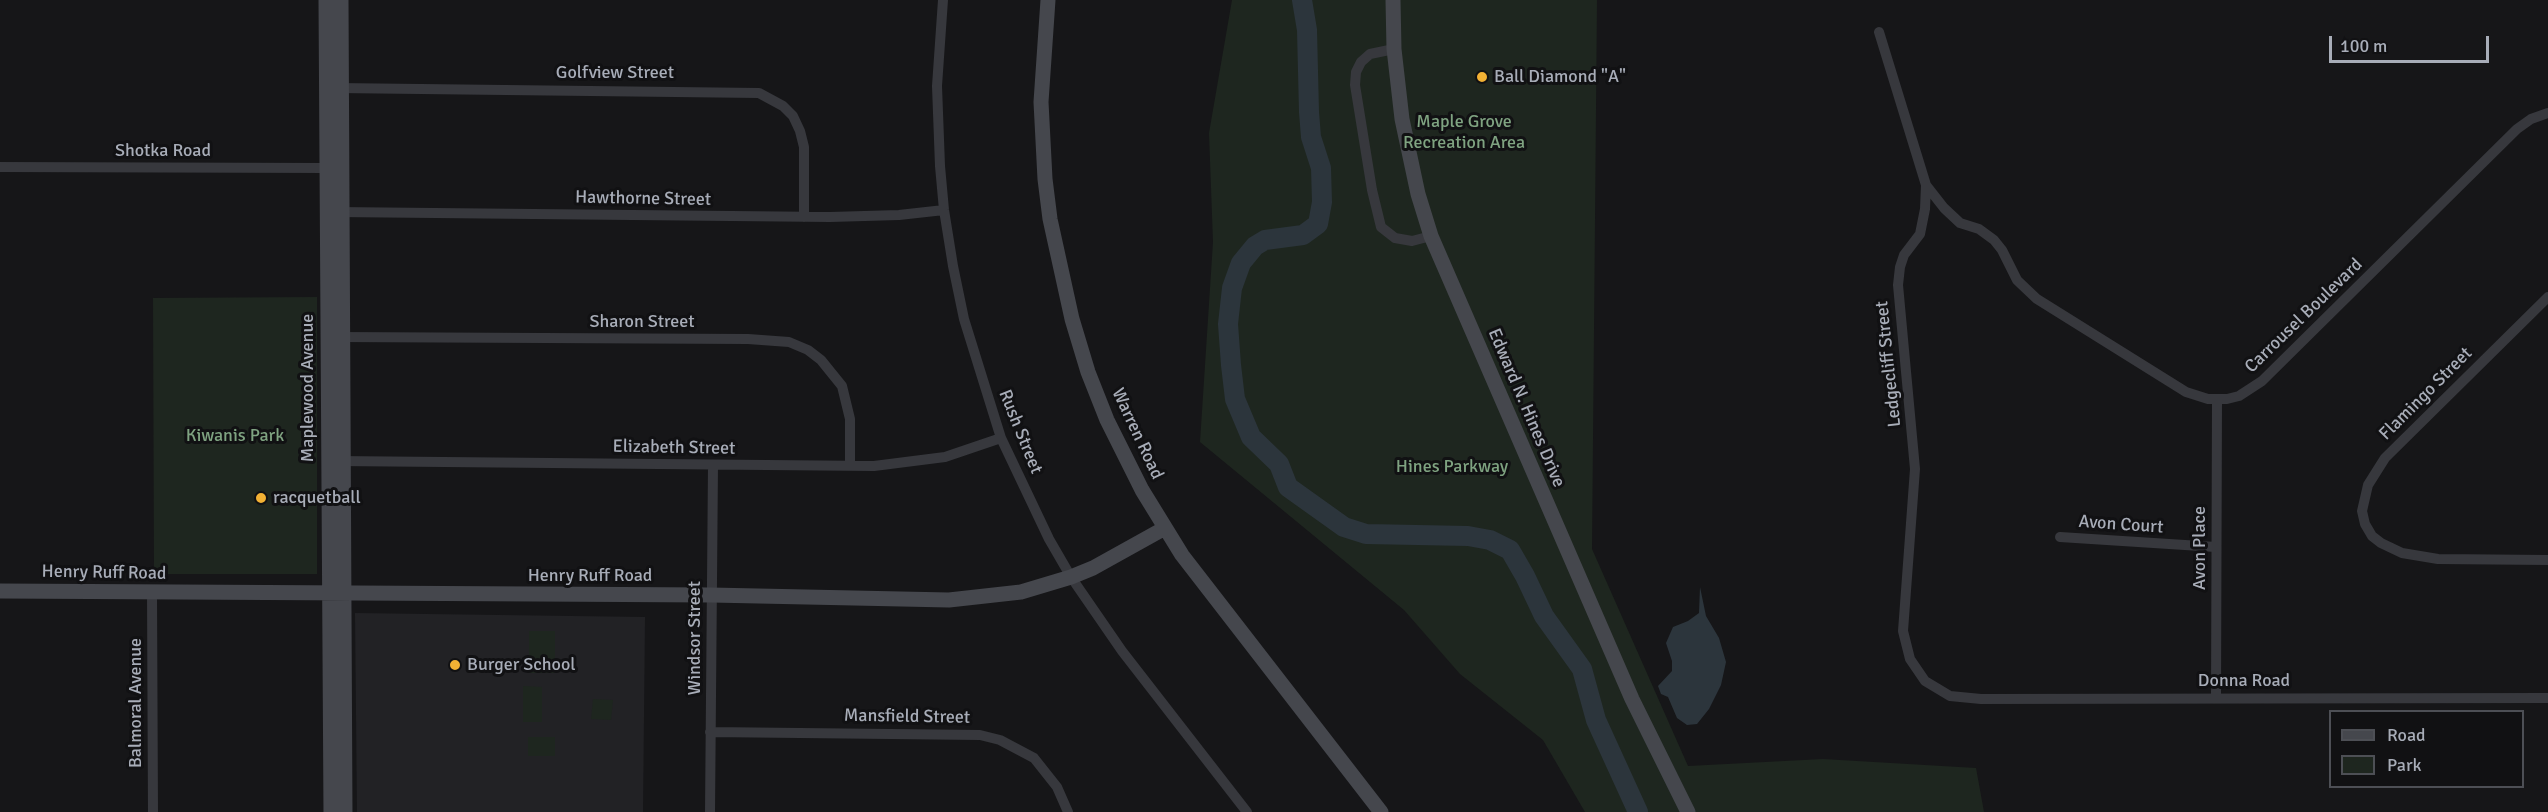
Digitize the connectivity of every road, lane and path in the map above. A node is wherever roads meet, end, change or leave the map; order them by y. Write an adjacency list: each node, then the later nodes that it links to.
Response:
1 (326, 0): 8 (street, Maplewood Avenue)
2 (340, 0): 8 (street, Maplewood Avenue)
3 (943, 0): 13 (street, Rush Street)
4 (1048, 0): 24 (street, Warren Road)
5 (1393, 0): 7 (street, Edward N. Hines Drive)
6 (1879, 32): 12 (street, Ledgecliff Street)
7 (1394, 49): 16 (street, Edward N. Hines Drive); 16 (street)
8 (334, 88): 11 (street, Maplewood Avenue); 14 (street, Maplewood Avenue); 15 (street, Golfview Street)
9 (2548, 114): 19 (street, Carrousel Boulevard)
10 (0, 167): 11 (street, Shotka Road)
11 (326, 168): 14 (street, Maplewood Avenue)
12 (1926, 185): 19 (street); 34 (street, Ledgecliff Street)
13 (944, 210): 15 (street, Hawthorne Street); 20 (street, Rush Street)
14 (334, 212): 15 (street, Hawthorne Street); 18 (street, Maplewood Avenue)
15 (804, 217)
16 (1431, 236): 45 (street, Edward N. Hines Drive)
17 (2548, 297): 27 (street, Flamingo Street)
18 (335, 337): 21 (street, Maplewood Avenue); 23 (street, Sharon Street)
19 (2217, 400): 26 (street, Avon Place)
20 (1001, 438): 23 (street, Elizabeth Street); 28 (street, Rush Street)
21 (336, 461): 22 (street, Elizabeth Street); 31 (street, Maplewood Avenue)
22 (713, 465): 23 (street, Elizabeth Street); 32 (street, Windsor Street)
23 (850, 466)
24 (1165, 528): 28 (street, Henry Ruff Road); 44 (street, Warren Road)
25 (2060, 537): 26 (street, Avon Court)
26 (2216, 547): 35 (street, Avon Place)
27 (2548, 560)
28 (1071, 577): 32 (street, Henry Ruff Road); 38 (street, Rush Street)
29 (0, 591): 30 (street, Henry Ruff Road)
30 (152, 593): 31 (street, Henry Ruff Road); 39 (street, Balmoral Avenue)
31 (337, 594): 32 (street, Henry Ruff Road); 33 (street, Maplewood Avenue)
32 (711, 596): 37 (street, Windsor Street)
33 (337, 677): 40 (street, Maplewood Avenue); 41 (street, Maplewood Avenue)
34 (1941, 692): 35 (street, Donna Road)
35 (2216, 698): 36 (street, Donna Road)
36 (2548, 698)
37 (710, 732): 42 (street, Windsor Street); 43 (street, Mansfield Street)
38 (1243, 810)
39 (153, 812)
40 (331, 812)
41 (345, 812)
42 (710, 812)
43 (1068, 812)
44 (1381, 812)
45 (1688, 812)

